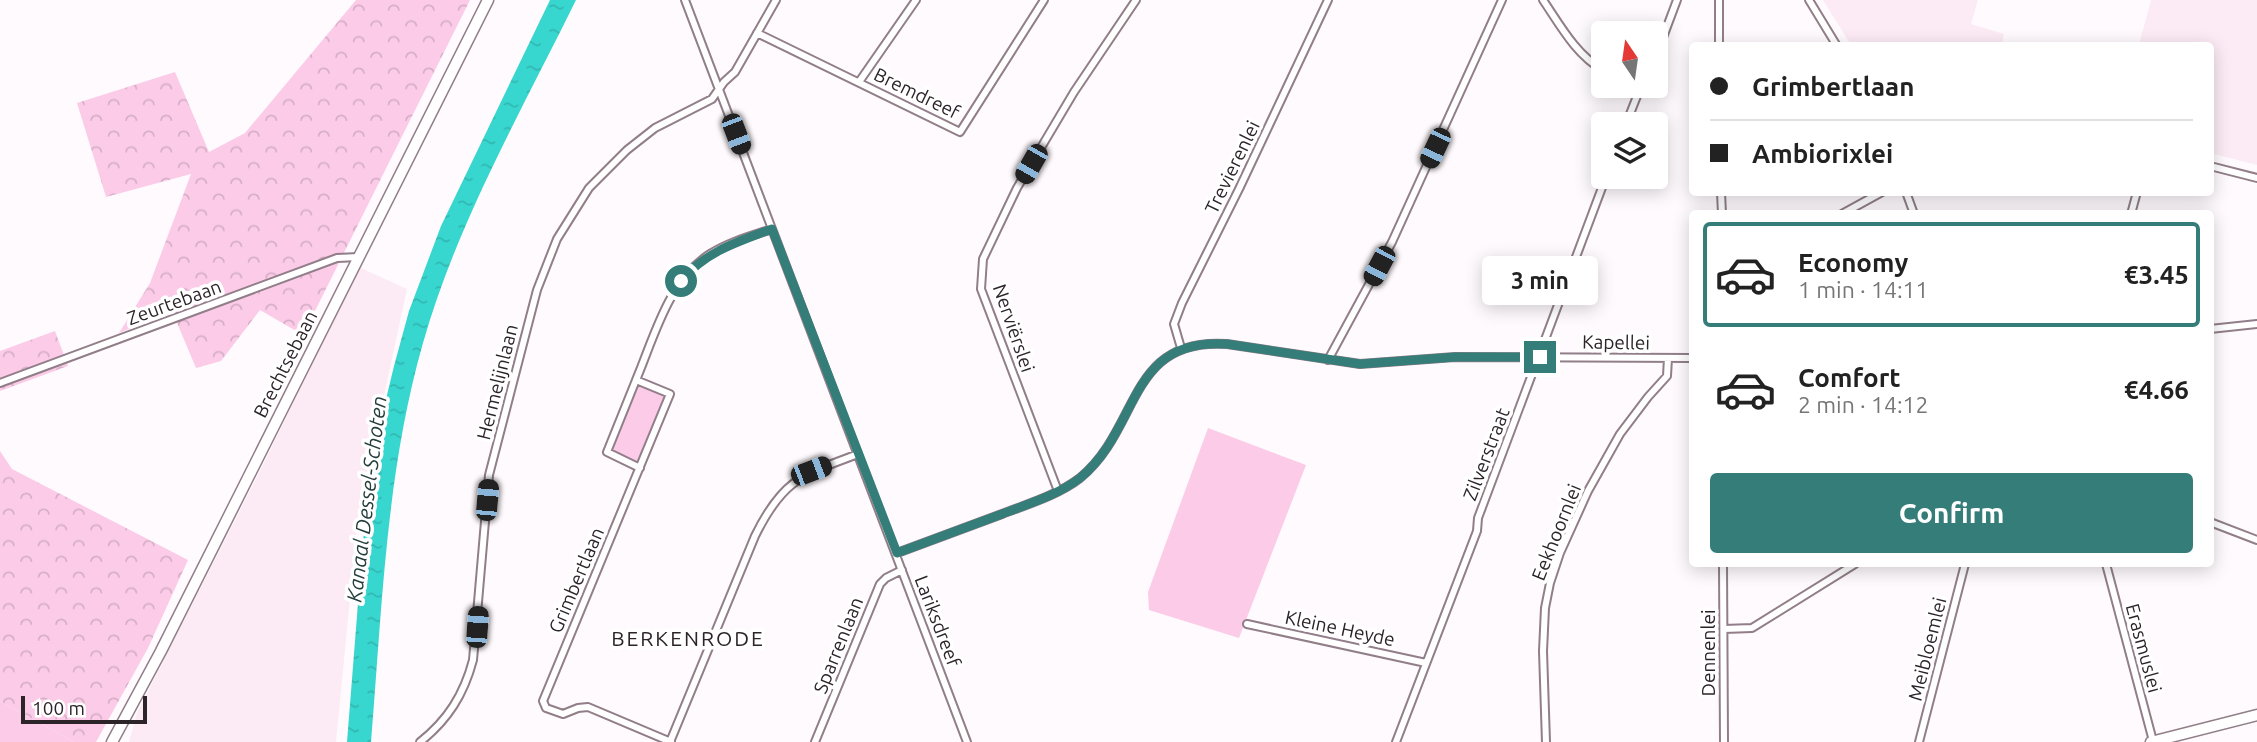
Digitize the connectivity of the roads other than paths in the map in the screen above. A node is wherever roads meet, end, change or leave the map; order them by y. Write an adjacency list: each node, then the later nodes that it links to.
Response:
1 (488, 0): 26 (main road, Brechtsebaan)
2 (685, 0): 19 (street, Lariksdreef)
3 (776, 0): 14 (street)
4 (916, 0): 18 (street)
5 (1044, 0): 18 (street, Bremdreef)
6 (1136, 0): 38 (street, Nerviërslei)
7 (1328, 0): 29 (street, Trevierenlei)
8 (1502, 0): 33 (street)
9 (1542, 0): 17 (street)
10 (1677, 0): 13 (street)
11 (1719, 0): 15 (street)
12 (1809, 0): 16 (street)
13 (1668, 24)
14 (757, 33): 18 (street, Bremdreef); 19 (street)
15 (1719, 42)
16 (1835, 42)
17 (1591, 64)
18 (859, 82)
19 (719, 92): 25 (street, Lariksdreef); 52 (street, Hermelijnlaan)
20 (2214, 167): 21 (street)
21 (2257, 178)
22 (1602, 189): 30 (street, Zilverstraat)
23 (1875, 196): 24 (street)
24 (1849, 210)
25 (772, 229): 34 (street); 36 (street, Lariksdreef)
26 (359, 257): 35 (street, Zeurtebaan); 51 (main road, Brechtsebaan)
27 (2257, 324): 28 (street)
28 (2214, 329)
29 (1181, 348): 33 (street, Kapellei); 38 (street)
30 (1540, 357): 31 (street, Kapellei); 33 (street, Kapellei); 49 (street, Zilverstraat)
31 (1668, 358): 32 (street, Kapellei); 57 (street, Eekhoornlei)
32 (1689, 358)
33 (1328, 360)
34 (636, 380): 37 (street); 37 (street, Grimbertlaan)
35 (0, 383)
36 (858, 454): 41 (street, Lariksdreef); 53 (street)
37 (640, 468): 53 (street, Grimbertlaan)
38 (1058, 491): 41 (street)
39 (2214, 524): 40 (street)
40 (2257, 540)
41 (897, 553): 46 (street, Lariksdreef)
42 (1723, 567): 48 (street, Dennenlei)
43 (1850, 567): 48 (street)
44 (1964, 567): 59 (street, Meibloemlei)
45 (2107, 567): 60 (street, Erasmuslei)
46 (902, 570): 54 (street, Sparrenlaan); 55 (street, Lariksdreef)
47 (1247, 624): 49 (street, Kleine Heyde)
48 (1724, 629): 58 (street, Dennenlei)
49 (1426, 663): 56 (street, Zilverstraat)
50 (2257, 715): 60 (main road)
51 (112, 742)
52 (420, 742)
53 (671, 742)
54 (815, 742)
55 (967, 742)
56 (1396, 742)
57 (1546, 742)
58 (1724, 742)
59 (1919, 742)
60 (2152, 742)

